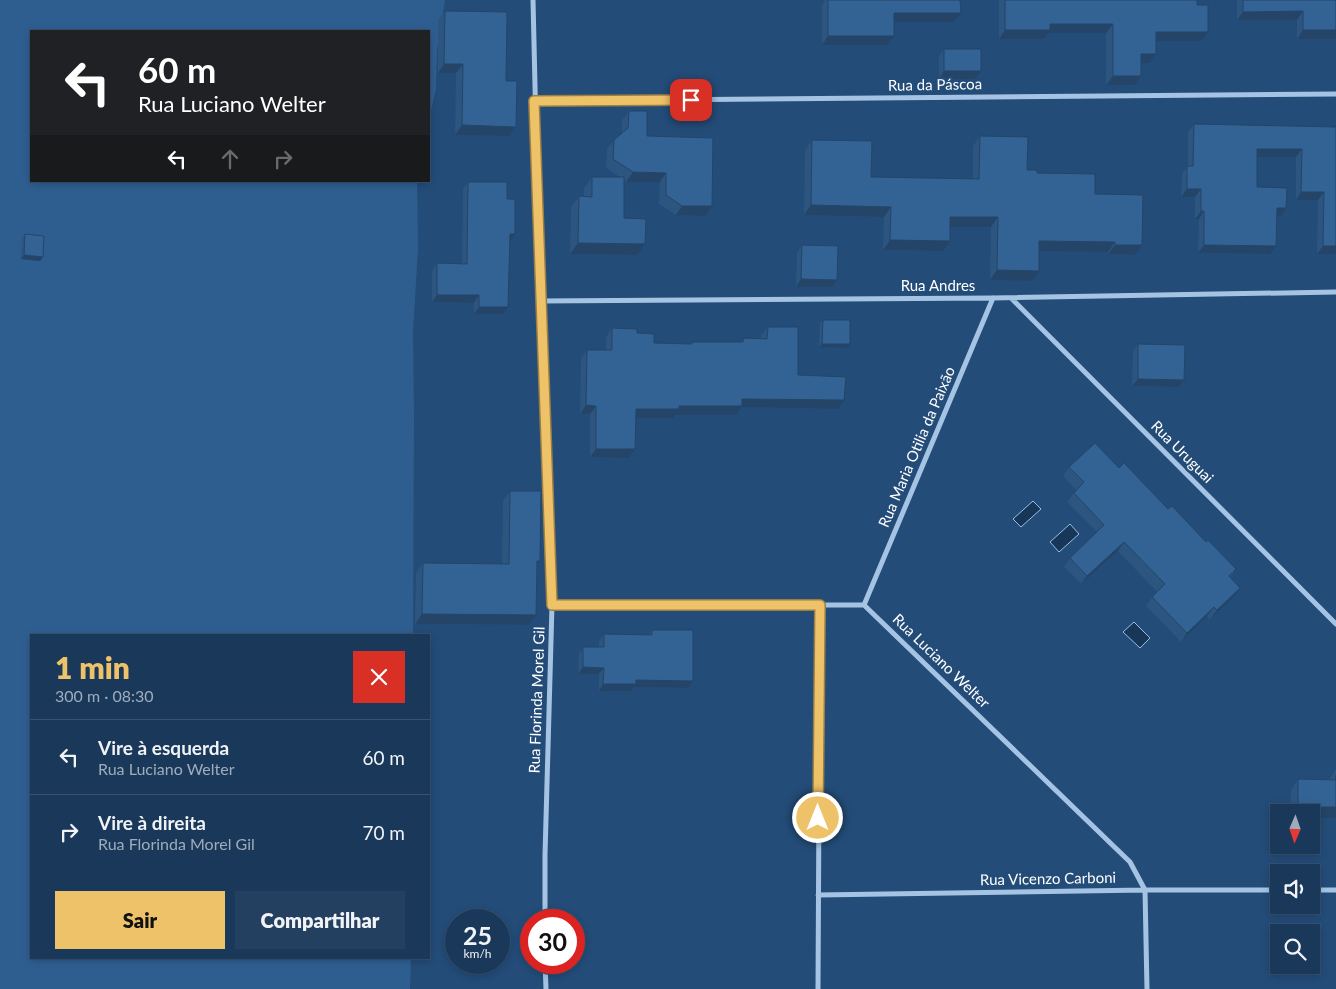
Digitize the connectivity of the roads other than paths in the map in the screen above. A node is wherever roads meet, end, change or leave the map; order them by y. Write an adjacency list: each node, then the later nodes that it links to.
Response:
1 (533, 0): 3 (street, Rua Florinda Morel Gil)
2 (1336, 94): 3 (street, Rua da Páscoa)
3 (534, 101): 7 (street, Rua Florinda Morel Gil)
4 (1336, 292): 6 (street, Rua Andres)
5 (993, 298): 6 (street, Rua Andres); 7 (street, Rua Andres); 10 (street, Rua Maria Otilia da Paixão)
6 (1011, 298): 11 (street, Rua Uruguai)
7 (540, 301): 8 (street, Rua Florinda Morel Gil)
8 (552, 605): 9 (street); 17 (street, Rua Florinda Morel Gil)
9 (820, 605): 10 (street); 16 (street)
10 (864, 605): 12 (street, Rua Luciano Welter)
11 (1336, 624)
12 (1145, 890): 13 (street, Rua Vicenzo Carboni); 16 (street, Rua Vicenzo Carboni); 21 (street, Rua Luciano Welter)
13 (1270, 890)
14 (1320, 890): 15 (street)
15 (1336, 890)
16 (818, 895): 20 (street)
17 (545, 909)
18 (546, 974): 19 (street)
19 (546, 989)
20 (818, 989)
21 (1147, 989)

